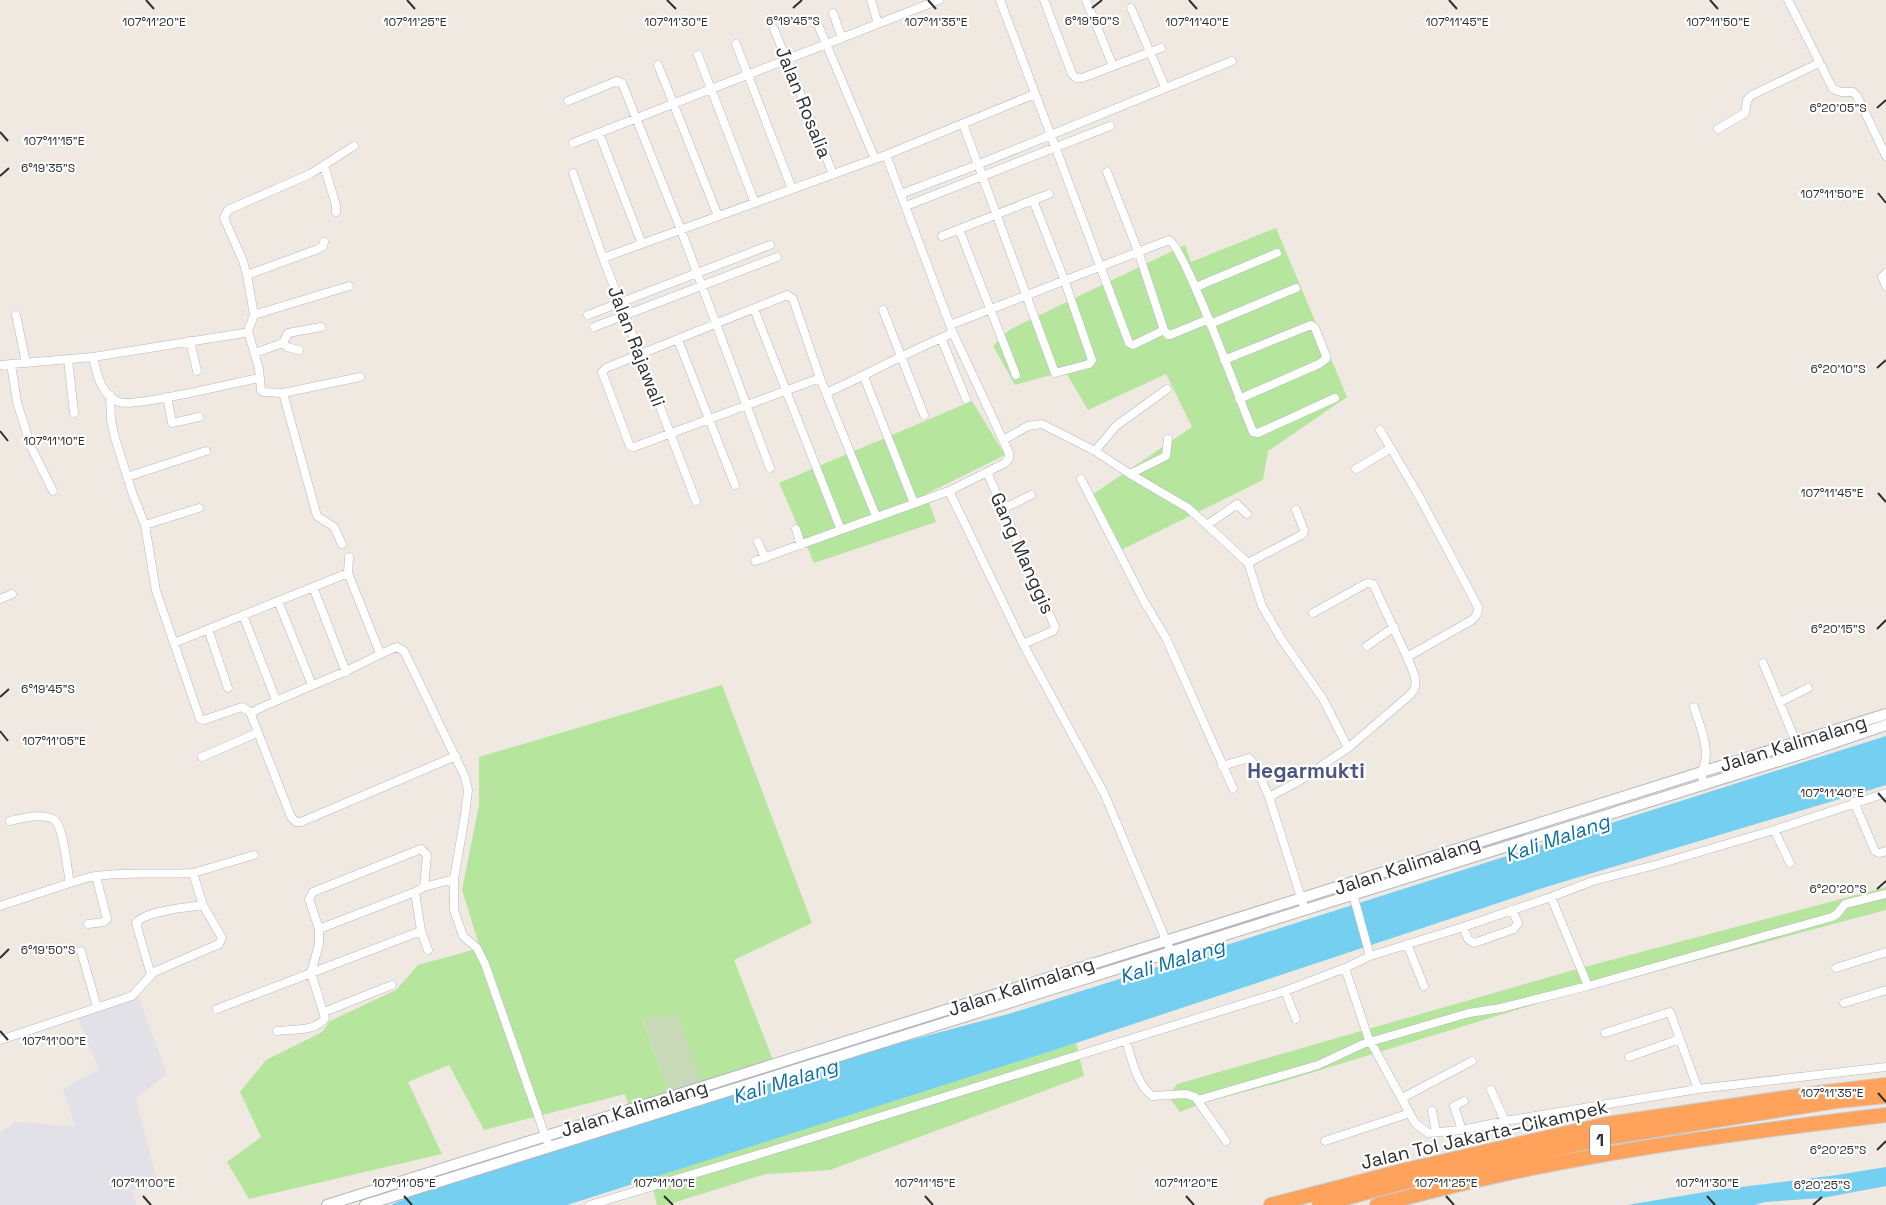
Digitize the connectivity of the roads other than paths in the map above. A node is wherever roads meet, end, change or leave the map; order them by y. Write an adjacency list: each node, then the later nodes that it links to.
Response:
1 (871, 0): 12 (street)
2 (914, 0): 9 (street)
3 (940, 0): 9 (street)
4 (1000, 0): 28 (street)
5 (1044, 0): 24 (street)
6 (1086, 0): 24 (street)
7 (1788, 0): 22 (street)
8 (1131, 8): 18 (street)
9 (917, 9): 12 (street)
10 (833, 14): 14 (street)
11 (816, 20): 16 (street)
12 (878, 24): 14 (street)
13 (774, 29): 20 (street, Jalan Rosalia)
14 (842, 38): 16 (street)
15 (736, 44): 25 (street)
16 (827, 44): 20 (street); 42 (street)
17 (1161, 48): 18 (street)
18 (1149, 52): 24 (street); 26 (street)
19 (698, 54): 27 (street)
20 (788, 59): 25 (street); 47 (street, Jalan Rosalia)
21 (1232, 60): 26 (street)
22 (1819, 63): 34 (street); 41 (street)
23 (658, 65): 30 (street)
24 (1113, 66)
25 (748, 75): 27 (street); 49 (street)
26 (1165, 87): 36 (street)
27 (710, 89): 30 (street); 53 (street)
28 (1035, 94): 32 (street); 36 (street)
29 (568, 101): 31 (street)
30 (674, 103): 31 (street); 57 (street)
31 (637, 118): 35 (street); 58 (street)
32 (963, 124): 40 (street); 43 (street)
33 (1110, 126): 39 (street)
34 (1718, 129)
35 (598, 133): 37 (street); 62 (street)
36 (1050, 135): 39 (street); 43 (street)
37 (572, 143)
38 (354, 146): 44 (street)
39 (1055, 148): 48 (street); 68 (street)
40 (886, 155): 42 (street); 50 (street)
41 (1886, 155)
42 (875, 159): 47 (street)
43 (977, 165): 48 (street); 50 (street)
44 (324, 166): 55 (street); 71 (street)
45 (1107, 172): 64 (street)
46 (573, 173): 67 (street, Jalan Rajawali)
47 (833, 174): 49 (street)
48 (982, 177): 54 (street); 56 (street)
49 (792, 189): 53 (street)
50 (901, 194): 54 (street)
51 (1049, 194): 52 (street)
52 (1033, 200): 56 (street); 72 (street)
53 (755, 203): 57 (street)
54 (906, 206): 89 (street)
55 (336, 212)
56 (997, 215): 59 (street); 78 (street)
57 (718, 216): 58 (street)
58 (681, 230): 62 (street); 69 (street)
59 (959, 230): 60 (street); 81 (street)
60 (942, 236)
61 (324, 242): 71 (street)
62 (642, 244): 67 (street)
63 (770, 245): 69 (street)
64 (1138, 251): 68 (street); 76 (street); 92 (street)
65 (1277, 253): 76 (street)
66 (777, 257): 74 (street)
67 (603, 258): 79 (street, Jalan Rajawali)
68 (1101, 266): 72 (street); 92 (street)
69 (697, 273): 74 (street); 79 (street)
70 (1886, 273): 75 (street)
71 (247, 275): 84 (street)
72 (1064, 279): 78 (street); 78 (street)
73 (349, 286): 84 (street)
74 (702, 286): 86 (street); 88 (street)
75 (1886, 286)
76 (1196, 287): 87 (street)
77 (1296, 288): 87 (street)
78 (1027, 294): 81 (street)
79 (620, 303): 85 (street); 86 (street, Jalan Rajawali)
80 (754, 309): 88 (street); 114 (street); 116 (street)
81 (991, 309): 89 (street); 110 (street)
82 (883, 310): 102 (street)
83 (16, 315): 106 (street)
84 (254, 315): 93 (street)
85 (588, 315)
86 (625, 315): 91 (street); 101 (street, Jalan Rajawali)
87 (1209, 321): 92 (street); 105 (street)
88 (716, 323): 96 (street); 124 (street)
89 (950, 325): 94 (street)
90 (321, 326): 98 (street)
91 (594, 327)
92 (1164, 330)
93 (248, 331): 97 (street); 100 (street)
94 (953, 333): 95 (street); 132 (street)
95 (941, 338): 102 (street); 122 (street)
96 (678, 340): 101 (street); 128 (street)
97 (190, 341): 103 (street); 109 (street)
98 (283, 342): 99 (street); 100 (street)
99 (299, 350)
100 (255, 352): 113 (street)
101 (640, 354): 130 (street, Jalan Rajawali); 130 (street)
102 (901, 356): 111 (street); 126 (street)
103 (93, 357): 104 (street); 119 (street)
104 (68, 359): 106 (street); 125 (street)
105 (1224, 360): 123 (street); 123 (street)
106 (26, 363): 107 (street)
107 (11, 364): 108 (street); 144 (street)
108 (0, 365)
109 (197, 371)
110 (1016, 375)
111 (864, 376): 118 (street); 147 (street)
112 (360, 377): 117 (street)
113 (259, 378): 117 (street); 120 (street)
114 (820, 378): 116 (street); 118 (street)
115 (1167, 389): 135 (street)
116 (785, 391): 124 (street); 156 (street)
117 (283, 393): 158 (street)
118 (826, 393): 152 (street)
119 (110, 395): 120 (street); 140 (street)
120 (167, 397): 127 (street)
121 (1335, 398): 123 (street)
122 (966, 399)
123 (1239, 399)
124 (747, 406): 128 (street); 136 (street)
125 (74, 414)
126 (924, 415)
127 (200, 417)
128 (710, 420): 130 (street); 142 (street)
129 (1380, 430): 133 (street)
130 (671, 434): 146 (street, Jalan Rajawali)
131 (1168, 439): 139 (street)
132 (1003, 440): 135 (street); 138 (street)
133 (1391, 448): 137 (street); 177 (street)
134 (206, 451): 140 (street)
135 (1095, 451): 139 (street)
136 (770, 468)
137 (1356, 469)
138 (987, 472): 143 (street); 149 (street, Gang Manggis)
139 (1130, 474): 154 (street)
140 (127, 477): 153 (street)
141 (1081, 479): 195 (street)
142 (735, 485)
143 (948, 490): 147 (street); 174 (street)
144 (53, 491)
145 (1031, 495): 149 (street)
146 (696, 501)
147 (914, 503): 152 (street)
148 (199, 508): 153 (street)
149 (1003, 509): 174 (street, Gang Manggis)
150 (1296, 510): 163 (street)
151 (1246, 514): 154 (street)
152 (876, 516): 156 (street)
153 (145, 525): 173 (street)
154 (1207, 525): 163 (street)
155 (796, 529): 159 (street)
156 (841, 530): 159 (street)
157 (758, 542): 161 (street)
158 (342, 544)
159 (802, 544): 161 (street)
160 (348, 557): 164 (street)
161 (765, 558): 162 (street)
162 (755, 562)
163 (1248, 562): 191 (street)
164 (348, 573): 165 (street); 176 (street)
165 (313, 587): 168 (street); 179 (street)
166 (12, 594): 167 (street)
167 (0, 598)
168 (278, 601): 170 (street); 180 (street)
169 (1313, 613): 171 (street)
170 (243, 615): 172 (street); 183 (street)
171 (1394, 627): 175 (street); 177 (street)
172 (208, 629): 173 (street); 181 (street)
173 (174, 642): 186 (street)
174 (1023, 644): 225 (street)
175 (1367, 646)
176 (380, 653): 179 (street); 193 (street)
177 (1407, 657): 191 (street)
178 (1763, 663): 184 (street)
179 (346, 672): 180 (street)
180 (312, 685): 183 (street)
181 (228, 688)
182 (1808, 688): 184 (street)
183 (276, 700): 186 (street)
184 (1780, 702): 190 (street)
185 (1694, 707): 196 (street)
186 (250, 712): 189 (street)
187 (1886, 714): 190 (main road, Jalan Kalimalang)
188 (1886, 725): 192 (main road, Jalan Kalimalang)
189 (257, 733): 193 (street); 194 (street)
190 (1796, 742): 192 (street); 196 (main road, Jalan Kalimalang)
191 (1348, 748): 200 (street)
192 (1801, 754): 197 (main road, Jalan Kalimalang)
193 (456, 756): 209 (street)
194 (202, 757)
195 (1222, 766): 198 (street); 200 (street)
196 (1701, 772): 197 (street); 215 (main road, Jalan Kalimalang)
197 (1704, 784): 216 (main road, Jalan Kalimalang)
198 (1233, 788)
199 (1886, 793): 201 (street)
200 (1269, 797): 215 (street)
201 (1854, 802): 203 (street); 204 (street)
202 (10, 820): 210 (street)
203 (1774, 830): 206 (street); 214 (street)
204 (1886, 851)
205 (254, 855): 207 (street)
206 (1790, 863)
207 (193, 873): 208 (street); 217 (street)
208 (96, 876): 210 (street); 221 (street)
209 (454, 878): 211 (street); 269 (street)
210 (70, 883): 218 (street)
211 (424, 888): 212 (street); 223 (street)
212 (415, 892): 223 (street); 224 (street)
213 (1886, 894): 238 (street)
214 (1551, 897): 220 (street); 238 (street)
215 (1301, 898): 219 (street); 225 (main road, Jalan Kalimalang)
216 (1354, 900): 219 (main road, Jalan Kalimalang); 231 (street)
217 (203, 904): 235 (street); 235 (street)
218 (0, 906)
219 (1305, 910): 229 (main road, Jalan Kalimalang)
220 (1512, 910): 222 (street); 222 (street)
221 (88, 924)
222 (1463, 927): 226 (street)
223 (318, 929): 234 (street)
224 (420, 931): 227 (street); 234 (street)
225 (1166, 940): 229 (street); 269 (main road, Jalan Kalimalang)
226 (1407, 944): 231 (street); 237 (street)
227 (428, 950)
228 (81, 951): 242 (street)
229 (1171, 952): 272 (main road, Jalan Kalimalang)
230 (1886, 952): 233 (street)
231 (1370, 956): 232 (street)
232 (1344, 968): 240 (street); 251 (street)
233 (1836, 968)
234 (311, 973): 243 (street); 244 (street)
235 (151, 975): 242 (street)
236 (392, 985): 244 (street)
237 (1424, 986)
238 (1588, 986): 251 (street)
239 (1886, 990): 241 (street)
240 (1284, 991): 245 (street); 250 (street)
241 (1844, 1004)
242 (98, 1007): 249 (street)
243 (216, 1009)
244 (324, 1012): 246 (street)
245 (1296, 1019)
246 (277, 1031)
247 (1606, 1033): 248 (street)
248 (1680, 1039): 252 (street); 256 (street)
249 (0, 1040)
250 (1126, 1041): 260 (street); 275 (street)
251 (1372, 1043): 259 (street); 260 (street)
252 (1629, 1057)
253 (1472, 1061): 259 (street)
254 (1886, 1067): 256 (street)
255 (1886, 1085): 276 (highway, Jalan Tol Jakarta–Cikampek / 1)
256 (1698, 1089): 266 (street)
257 (1491, 1090): 266 (street)
258 (1886, 1096): 277 (highway, 1)
259 (1402, 1098): 264 (street)
260 (1198, 1100): 270 (street)
261 (1464, 1101): 267 (street)
262 (1886, 1105): 278 (highway, 1)
263 (1432, 1112): 268 (street)
264 (1410, 1114): 268 (street); 271 (street)
265 (1886, 1115): 279 (highway, 1)
266 (1504, 1121): 267 (street)
267 (1462, 1130): 268 (street)
268 (1436, 1132)
269 (545, 1136): 272 (street); 273 (main road, Jalan Kalimalang)
270 (1226, 1141)
271 (1325, 1141)
272 (550, 1147): 274 (main road, Jalan Kalimalang)
273 (327, 1205)
274 (365, 1205)
275 (590, 1205)
276 (1271, 1205)
277 (1319, 1205)
278 (1346, 1205)
279 (1377, 1205)

